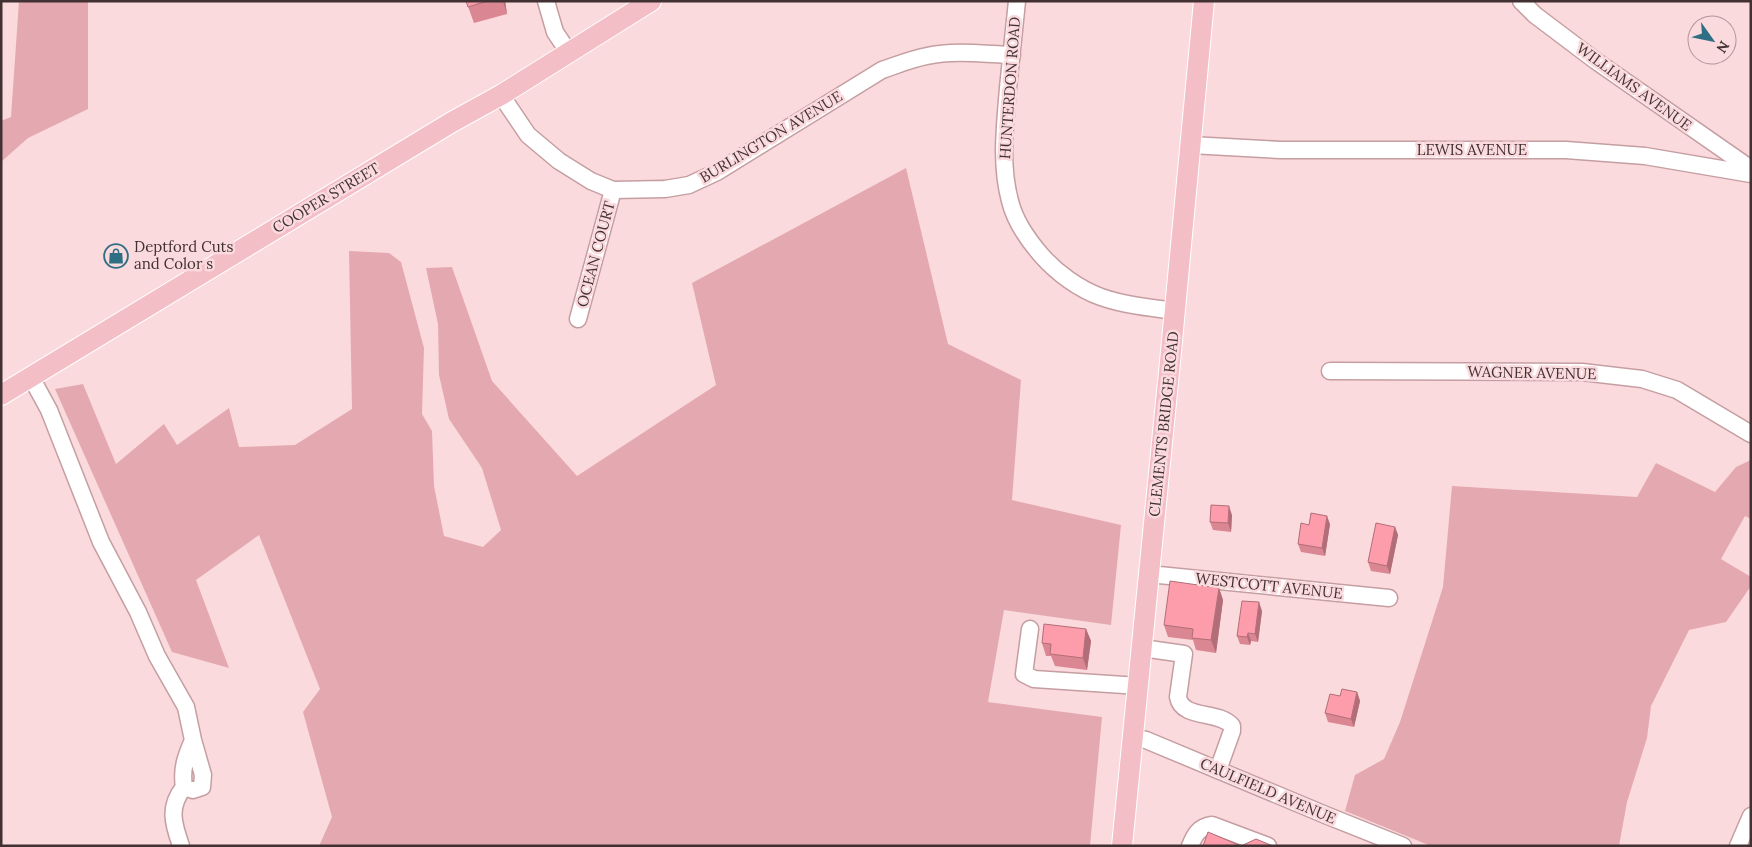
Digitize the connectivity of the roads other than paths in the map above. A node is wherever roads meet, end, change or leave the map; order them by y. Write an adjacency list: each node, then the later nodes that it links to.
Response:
1 (546, 1): 6 (street)
2 (651, 1): 6 (main road, COOPER STREET)
3 (1017, 1): 7 (street, HUNTERDON ROAD)
4 (1204, 1): 9 (main road, CLEMENTS BRIDGE ROAD)
5 (1521, 1): 10 (street, WILLIAMS AVENUE)
6 (569, 52): 8 (main road, COOPER STREET)
7 (1012, 55): 12 (street, BURLINGTON AVENUE); 13 (street, HUNTERDON ROAD)
8 (501, 95): 12 (street, BURLINGTON AVENUE); 16 (main road, COOPER STREET)
9 (1191, 145): 11 (street, LEWIS AVENUE); 13 (main road, CLEMENTS BRIDGE ROAD)
10 (1751, 169)
11 (1751, 174)
12 (613, 190): 14 (street, OCEAN COURT)
13 (1175, 311): 19 (main road, CLEMENTS BRIDGE ROAD)
14 (578, 319)
15 (1330, 370): 18 (street, WAGNER AVENUE)
16 (31, 377): 17 (main road, COOPER STREET); 27 (street)
17 (1, 395)
18 (1751, 434)
19 (1149, 574): 20 (street, WESTCOTT AVENUE); 22 (main road, CLEMENTS BRIDGE ROAD)
20 (1388, 598)
21 (1030, 629): 23 (street)
22 (1142, 648): 23 (main road, CLEMENTS BRIDGE ROAD); 25 (street)
23 (1138, 686): 24 (main road, CLEMENTS BRIDGE ROAD)
24 (1133, 738): 25 (street, CAULFIELD AVENUE); 28 (main road, CLEMENTS BRIDGE ROAD)
25 (1218, 770): 31 (street, CAULFIELD AVENUE)
26 (1751, 816): 32 (street)
27 (181, 846)
28 (1122, 846)
29 (1190, 846): 30 (street)
30 (1268, 846)
31 (1402, 846)
32 (1738, 846)

